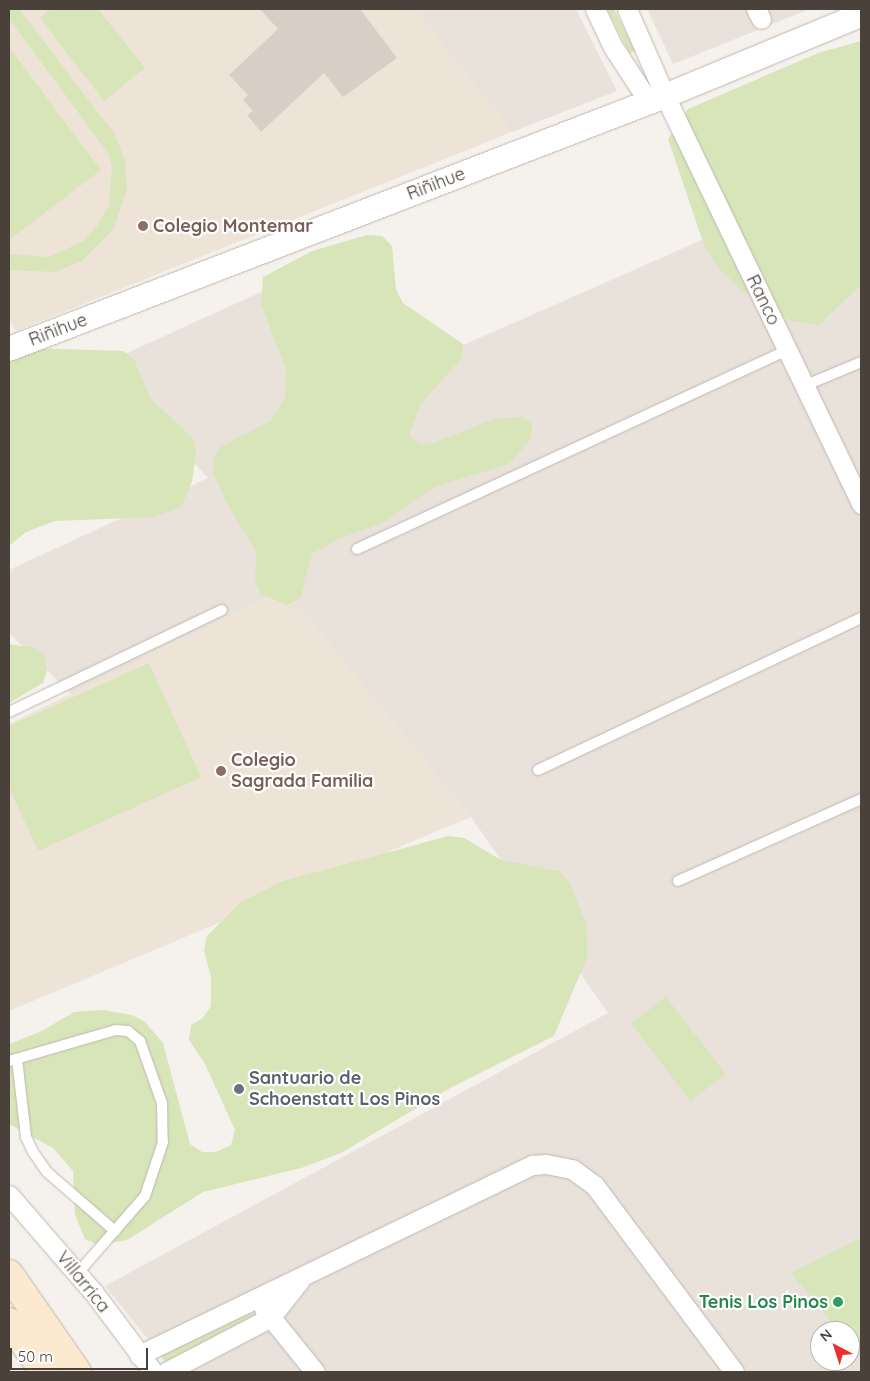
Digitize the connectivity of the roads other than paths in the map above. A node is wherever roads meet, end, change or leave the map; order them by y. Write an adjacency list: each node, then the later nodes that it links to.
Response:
1 (595, 9): 4 (street)
2 (627, 9): 4 (street)
3 (861, 16): 4 (street, Riñihue)
4 (657, 99): 5 (street, Riñihue); 6 (street, Ranco)
5 (9, 349)
6 (787, 350): 8 (street, Ranco); 10 (lane)
7 (861, 362): 8 (lane)
8 (804, 386): 9 (street, Ranco)
9 (861, 504)
10 (357, 549)
11 (222, 610): 13 (lane)
12 (861, 618): 14 (lane)
13 (9, 712)
14 (538, 770)
15 (861, 799): 16 (lane)
16 (678, 881)
17 (13, 1060): 19 (lane); 19 (lane)
18 (9, 1195): 21 (street, Villarrica)
19 (115, 1231): 21 (lane)
20 (9, 1274): 28 (main road)
21 (77, 1274): 26 (street, Villarrica)
22 (304, 1275): 23 (street); 24 (street); 31 (street)
23 (255, 1299): 24 (street); 26 (street)
24 (271, 1317): 29 (street); 30 (street)
25 (9, 1322): 27 (main road)
26 (144, 1366)
27 (45, 1372)
28 (77, 1372)
29 (166, 1372)
30 (315, 1372)
31 (734, 1372)

